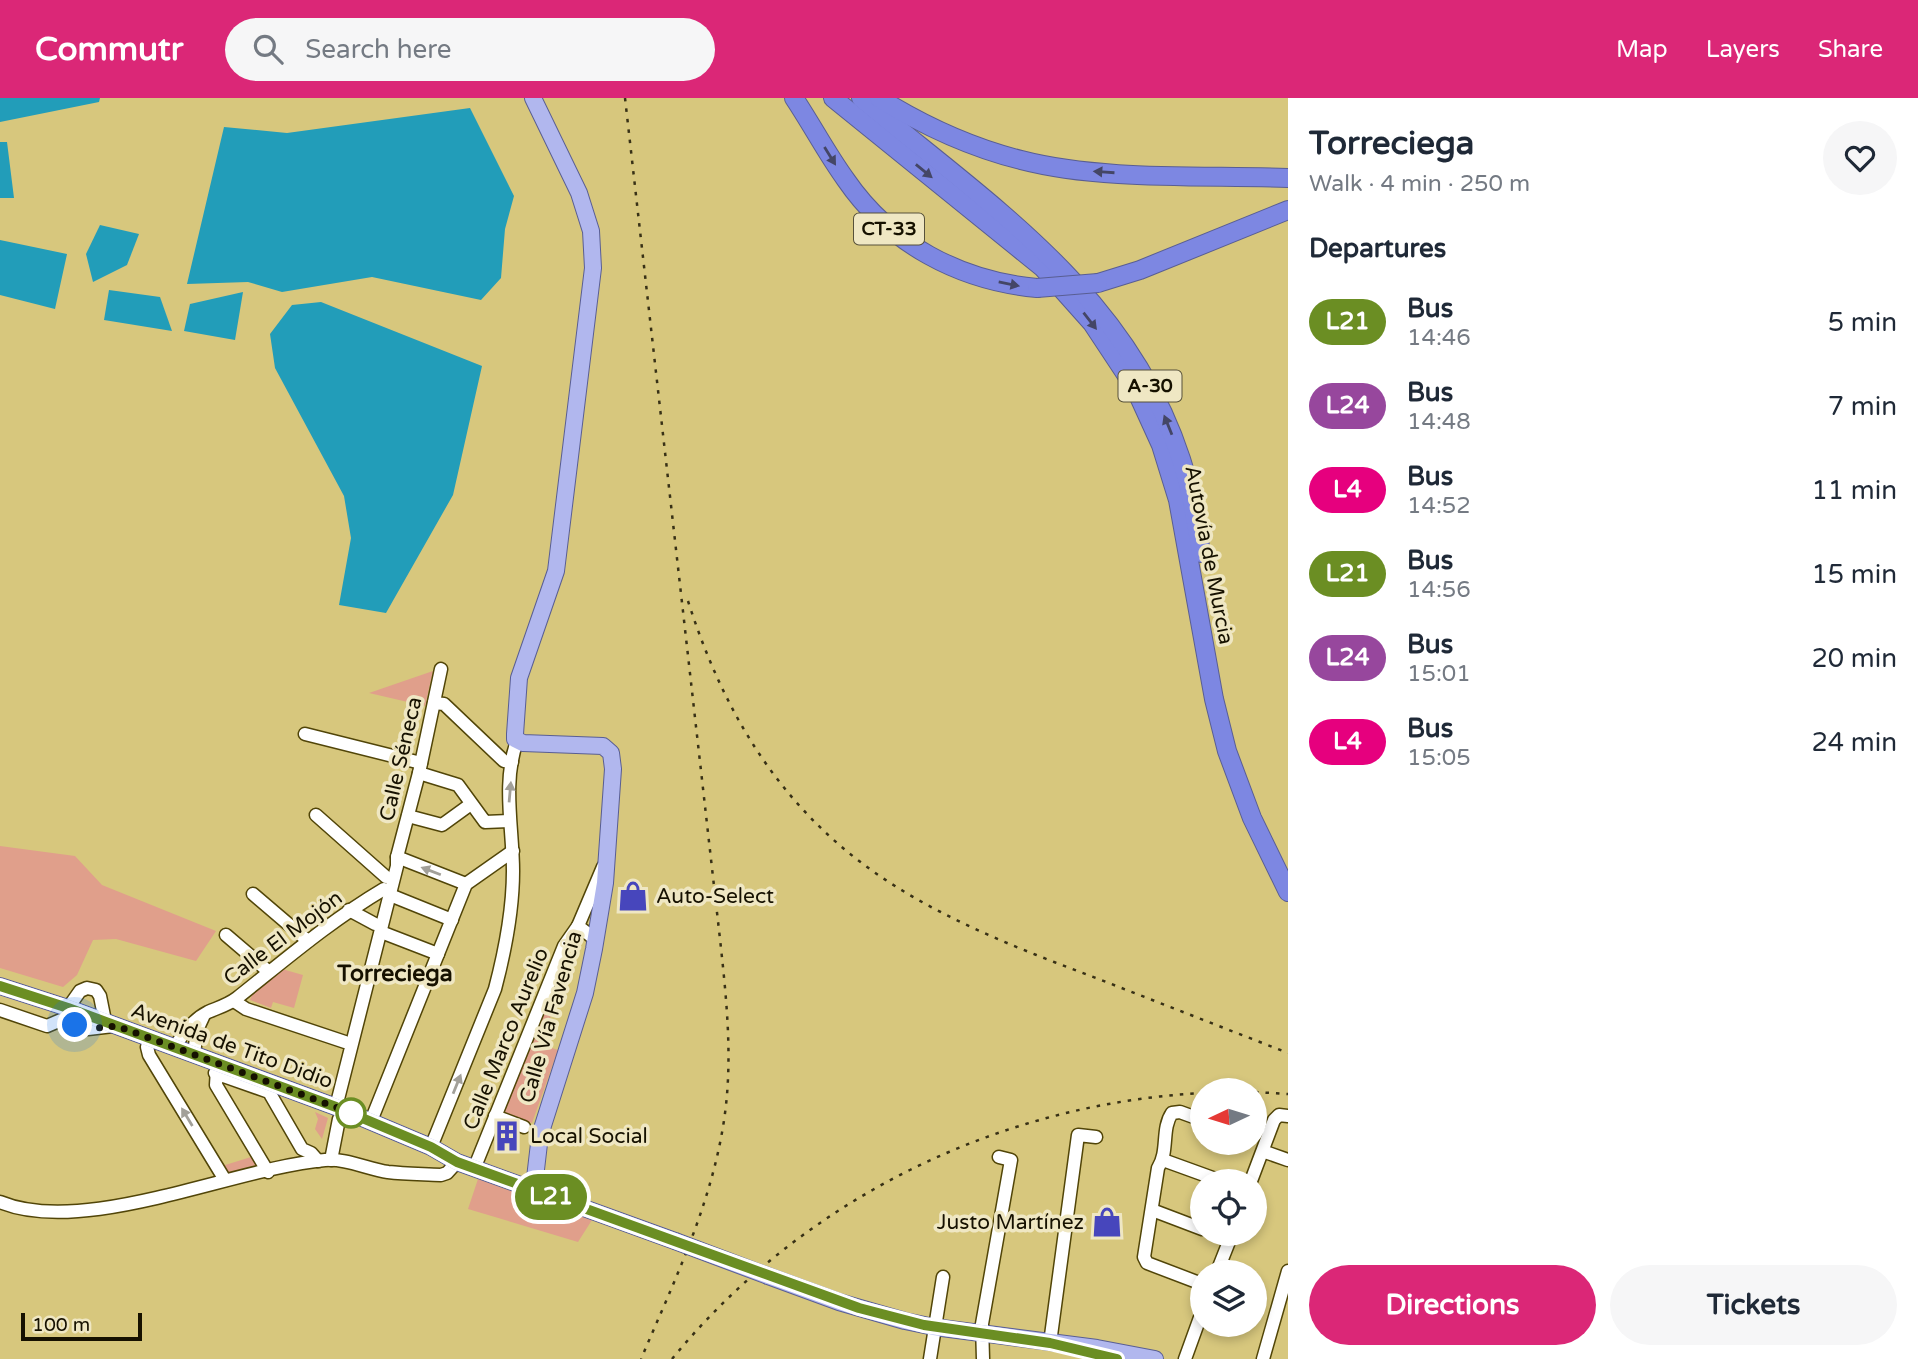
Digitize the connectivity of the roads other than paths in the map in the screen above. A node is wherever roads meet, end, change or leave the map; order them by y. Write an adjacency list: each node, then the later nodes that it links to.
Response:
1 (533, 98): 16 (main road)
2 (794, 98): 11 (highway, CT-33, one-way to 11, bridge)
3 (833, 98): 12 (highway, Autovía de Murcia / A-30, one-way to 12)
4 (860, 98): 12 (highway, Autovía de Murcia / A-30, one-way to 4)
5 (879, 98): 7 (highway, one-way to 5)
6 (1288, 171): 7 (highway)
7 (1172, 174): 8 (highway)
8 (1288, 178)
9 (1288, 210): 11 (highway, CT-33)
10 (1288, 216): 11 (highway)
11 (1171, 257)
12 (1201, 587): 26 (highway, Autovía de Murcia / A-30); 29 (highway, Autovía de Murcia / A-30)
13 (441, 669): 14 (street, Calle Séneca)
14 (434, 703): 17 (street); 18 (street, Calle Séneca)
15 (305, 734): 18 (street)
16 (517, 741): 17 (street); 25 (main road, Calle Vía Favencia)
17 (512, 762): 22 (street, one-way to 17)
18 (420, 768): 19 (street); 21 (street, Calle Séneca)
19 (471, 804): 21 (street); 22 (street)
20 (316, 815): 28 (street)
21 (408, 816): 24 (street, Calle Séneca)
22 (509, 821): 23 (street)
23 (513, 851): 27 (street); 61 (street, one-way to 23)
24 (397, 858): 27 (street, one-way to 24); 28 (street, Calle Séneca); 28 (street, Calle Séneca)
25 (607, 859): 33 (street, Calle Marco Aurelio); 36 (main road, Calle Vía Favencia)
26 (1288, 868)
27 (466, 884): 32 (street)
28 (387, 887): 31 (street, Calle El Mojón); 32 (street); 34 (street, Calle Séneca)
29 (1288, 892)
30 (253, 894): 37 (street)
31 (349, 910): 34 (street); 37 (street, Calle El Mojón)
32 (452, 920): 38 (street)
33 (578, 926): 36 (street); 54 (street, Calle Marco Aurelio)
34 (378, 928): 38 (street); 49 (street, Calle Séneca); 53 (street, Calle Séneca)
35 (226, 934): 39 (street)
36 (596, 940): 72 (main road, Calle Vía Favencia)
37 (308, 941): 39 (street, Calle El Mojón)
38 (438, 954): 57 (street)
39 (268, 971): 42 (street, Calle El Mojón)
40 (0, 986): 41 (main road, Avenida de Tito Didio)
41 (45, 1000): 43 (main road, Avenida de Tito Didio); 46 (street)
42 (234, 1001): 45 (street, Calle El Mojón); 49 (street)
43 (68, 1008): 47 (main road, Avenida de Tito Didio); 47 (street)
44 (0, 1010): 46 (street)
45 (204, 1014): 50 (street, Calle El Mojón); 51 (street)
46 (38, 1023): 47 (street)
47 (111, 1023): 48 (main road, Avenida de Tito Didio)
48 (150, 1038): 50 (main road, Avenida de Tito Didio); 71 (street, one-way to 48)
49 (345, 1042): 53 (street, Calle Séneca)
50 (175, 1047): 51 (main road, Avenida de Tito Didio)
51 (194, 1054): 52 (main road, Avenida de Tito Didio)
52 (216, 1068): 53 (main road, Avenida de Tito Didio); 66 (street); 70 (street)
53 (335, 1110): 57 (main road, Avenida de Tito Didio); 66 (street)
54 (495, 1116): 58 (street); 68 (street, Calle Marco Aurelio)
55 (1190, 1116): 64 (street)
56 (1286, 1116): 60 (street)
57 (371, 1121): 61 (main road, Avenida de Tito Didio)
58 (524, 1127)
59 (1096, 1137): 83 (street)
60 (1267, 1139)
61 (431, 1147): 67 (main road, Avenida de Tito Didio)
62 (1267, 1149): 65 (street)
63 (999, 1157): 80 (street)
64 (1163, 1160): 69 (street); 74 (street)
65 (1288, 1160)
66 (324, 1161): 67 (street); 70 (street)
67 (457, 1162): 68 (main road, Avenida de Tito Didio)
68 (474, 1169): 72 (main road, Avenida de Tito Didio)
69 (1190, 1170)
70 (268, 1172): 71 (street)
71 (225, 1180): 73 (street)
72 (523, 1180): 79 (main road, bridge)
73 (0, 1202)
74 (1152, 1210): 75 (street); 78 (street)
75 (1190, 1224)
76 (1288, 1271): 92 (street)
77 (943, 1277): 79 (street)
78 (1190, 1279)
79 (934, 1327): 80 (main road); 85 (street)
80 (981, 1333): 83 (main road); 86 (street)
81 (1193, 1337): 90 (street)
82 (1199, 1337): 91 (street)
83 (1050, 1343): 84 (main road); 87 (main road)
84 (1101, 1349): 88 (main road); 89 (main road)
85 (930, 1359)
86 (983, 1359)
87 (1117, 1359)
88 (1136, 1359)
89 (1155, 1359)
90 (1185, 1359)
91 (1191, 1359)
92 (1263, 1359)

